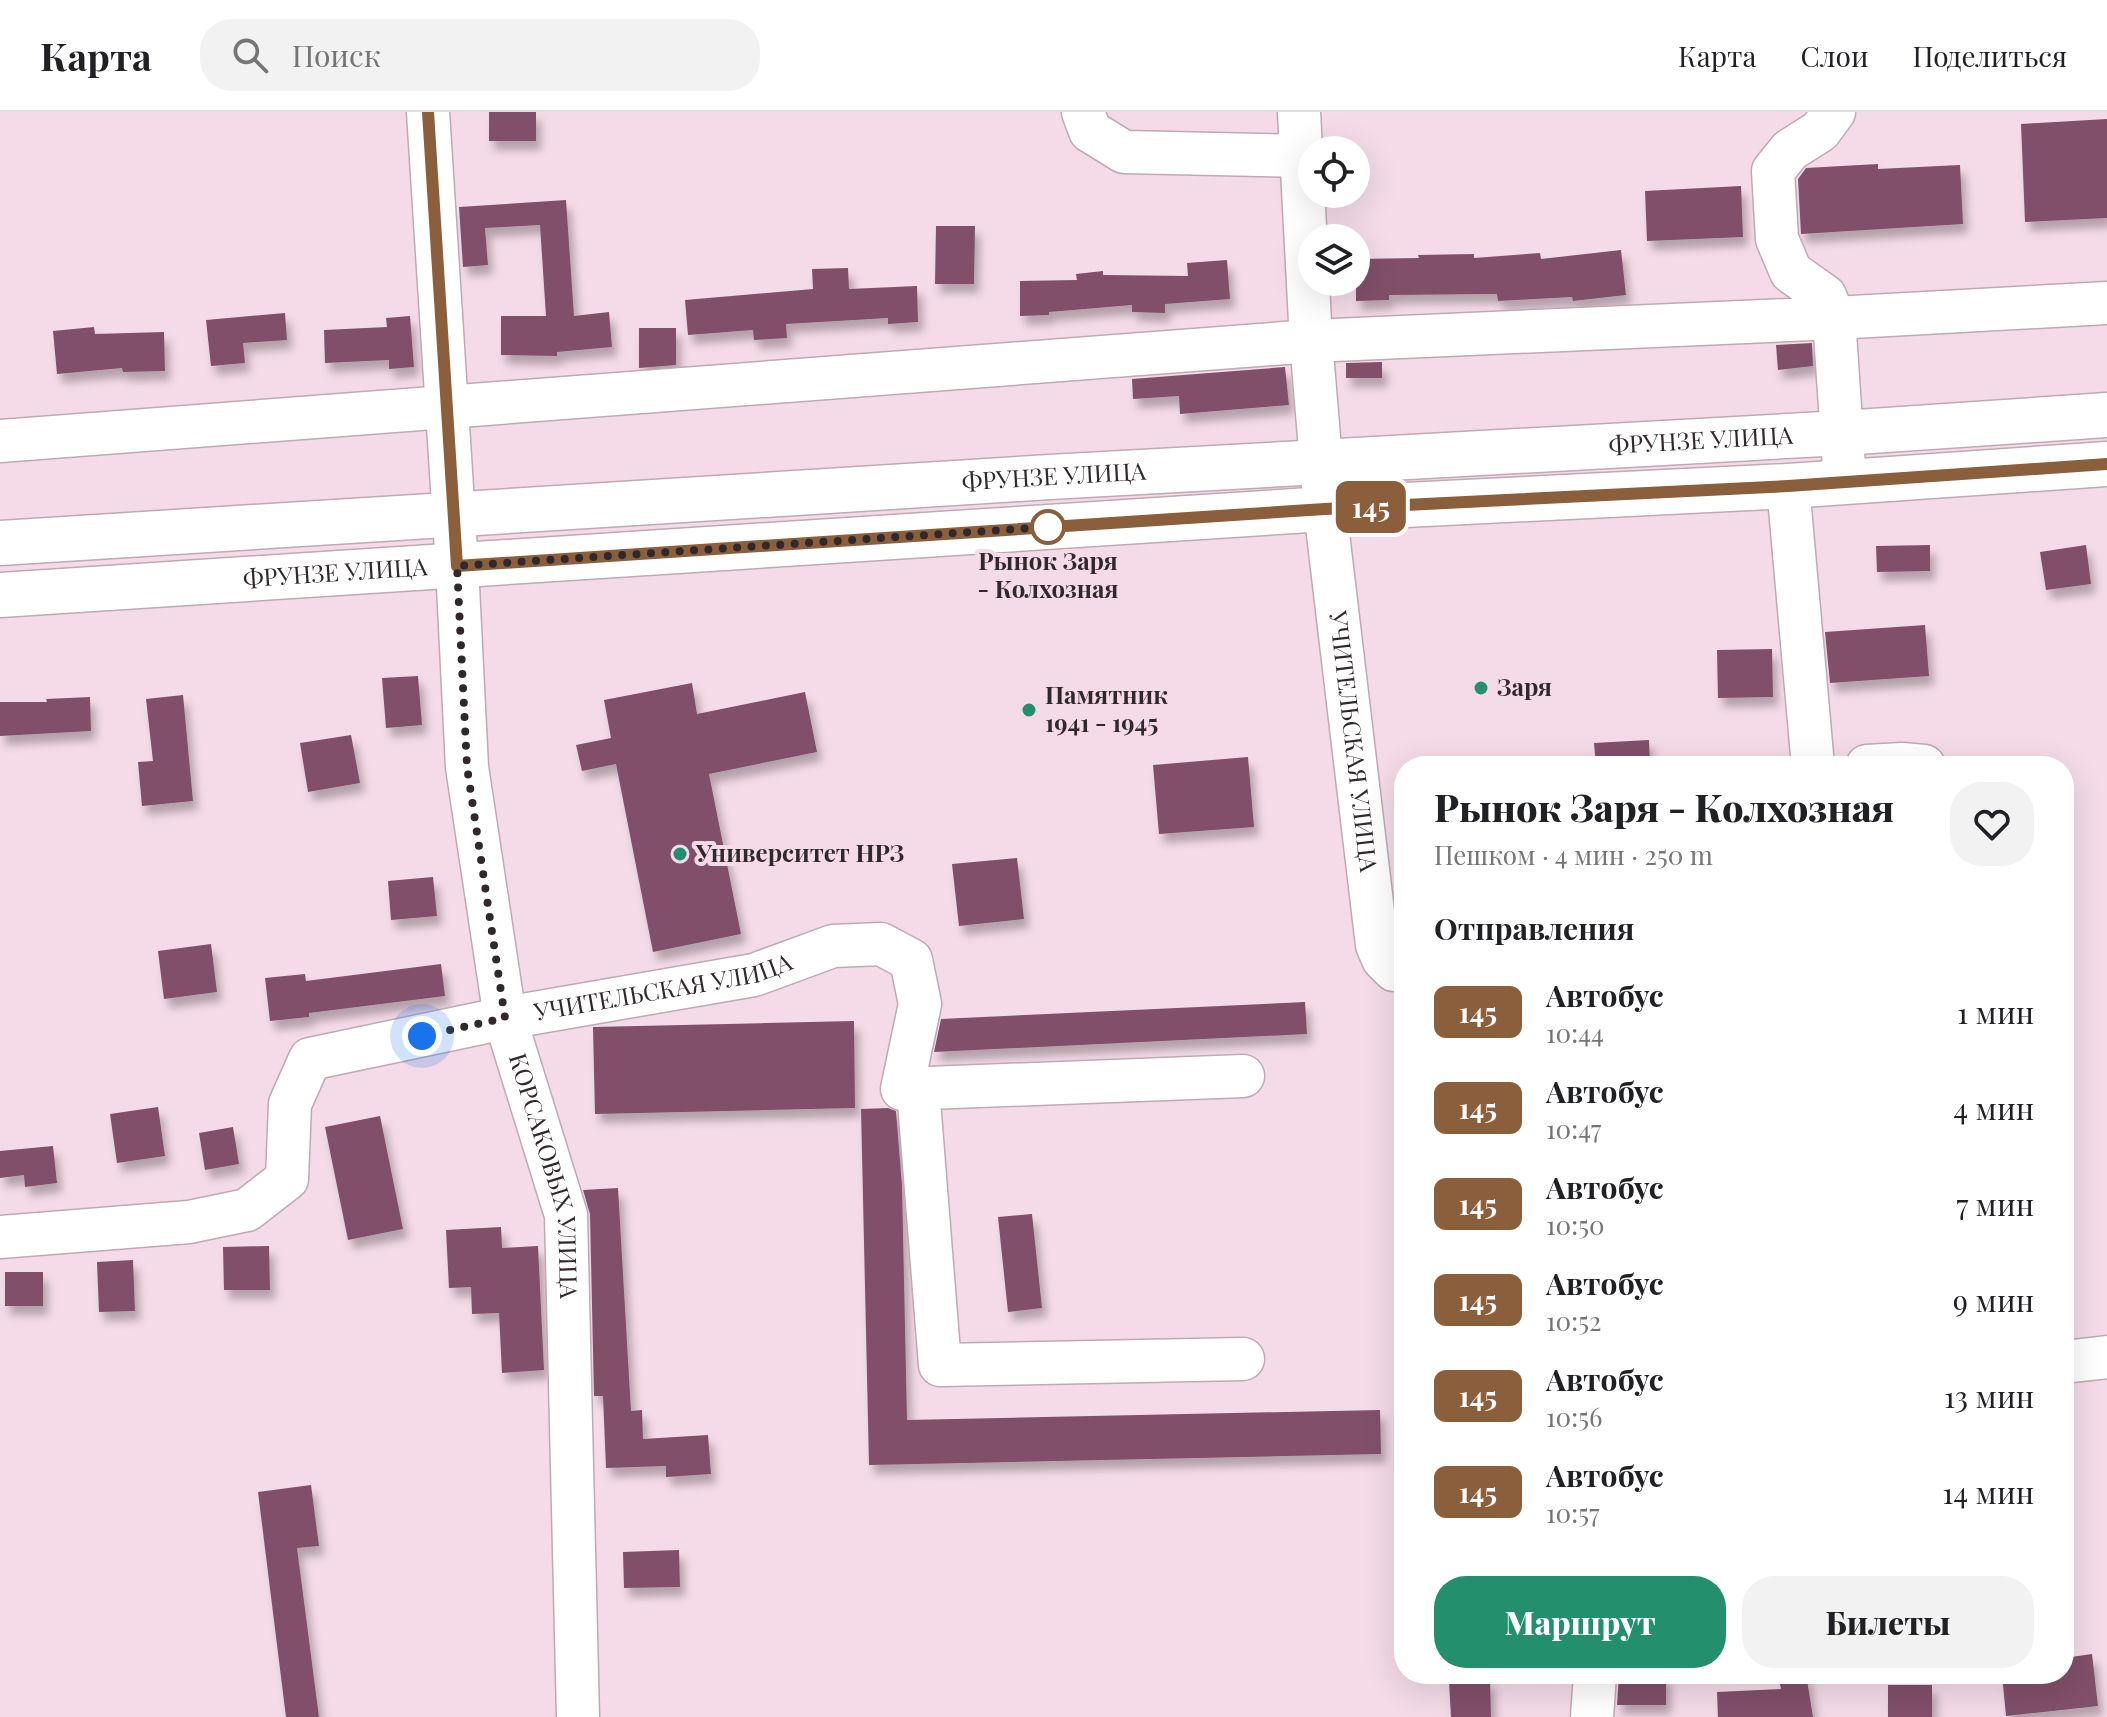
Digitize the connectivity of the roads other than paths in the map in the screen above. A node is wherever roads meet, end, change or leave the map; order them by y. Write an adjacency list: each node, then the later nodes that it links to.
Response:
1 (428, 112): 11 (street, КОРСАКОВЫХ УЛИЦА)
2 (1083, 112): 6 (street)
3 (1299, 112): 5 (street, УЧИТЕЛЬСКАЯ УЛИЦА)
4 (1834, 112): 9 (street)
5 (1301, 136)
6 (1298, 156)
7 (1305, 208): 10 (street, УЧИТЕЛЬСКАЯ УЛИЦА)
8 (2107, 303): 9 (street)
9 (1834, 318): 10 (street); 13 (street)
10 (1311, 341): 11 (street); 15 (street, УЧИТЕЛЬСКАЯ УЛИЦА)
11 (448, 409): 14 (street); 20 (street, КОРСАКОВЫХ УЛИЦА)
12 (2107, 415): 13 (main road, ФРУНЗЕ УЛИЦА)
13 (1842, 433): 15 (main road, ФРУНЗЕ УЛИЦА); 17 (street)
14 (0, 441)
15 (1321, 460): 19 (street, УЧИТЕЛЬСКАЯ УЛИЦА); 20 (main road, ФРУНЗЕ УЛИЦА)
16 (2107, 464): 17 (main road, ФРУНЗЕ УЛИЦА)
17 (1845, 482): 18 (main road, ФРУНЗЕ УЛИЦА)
18 (1788, 486): 19 (main road, ФРУНЗЕ УЛИЦА); 24 (street)
19 (1325, 509): 22 (main road, ФРУНЗЕ УЛИЦА); 25 (street, УЧИТЕЛЬСКАЯ УЛИЦА)
20 (454, 516): 21 (main road, ФРУНЗЕ УЛИЦА); 22 (street, КОРСАКОВЫХ УЛИЦА)
21 (0, 543)
22 (457, 566): 23 (main road, ФРУНЗЕ УЛИЦА); 26 (street, КОРСАКОВЫХ УЛИЦА)
23 (0, 595)
24 (1812, 756)
25 (1394, 966)
26 (505, 1018): 28 (street, УЧИТЕЛЬСКАЯ УЛИЦА); 29 (street, УЧИТЕЛЬСКАЯ УЛИЦА); 34 (street, КОРСАКОВЫХ УЛИЦА)
27 (1243, 1076): 28 (street)
28 (918, 1089): 31 (street)
29 (0, 1237)
30 (2107, 1357): 32 (street)
31 (1243, 1359)
32 (2074, 1361)
33 (1594, 1684): 35 (street)
34 (578, 1717)
35 (1592, 1717)

